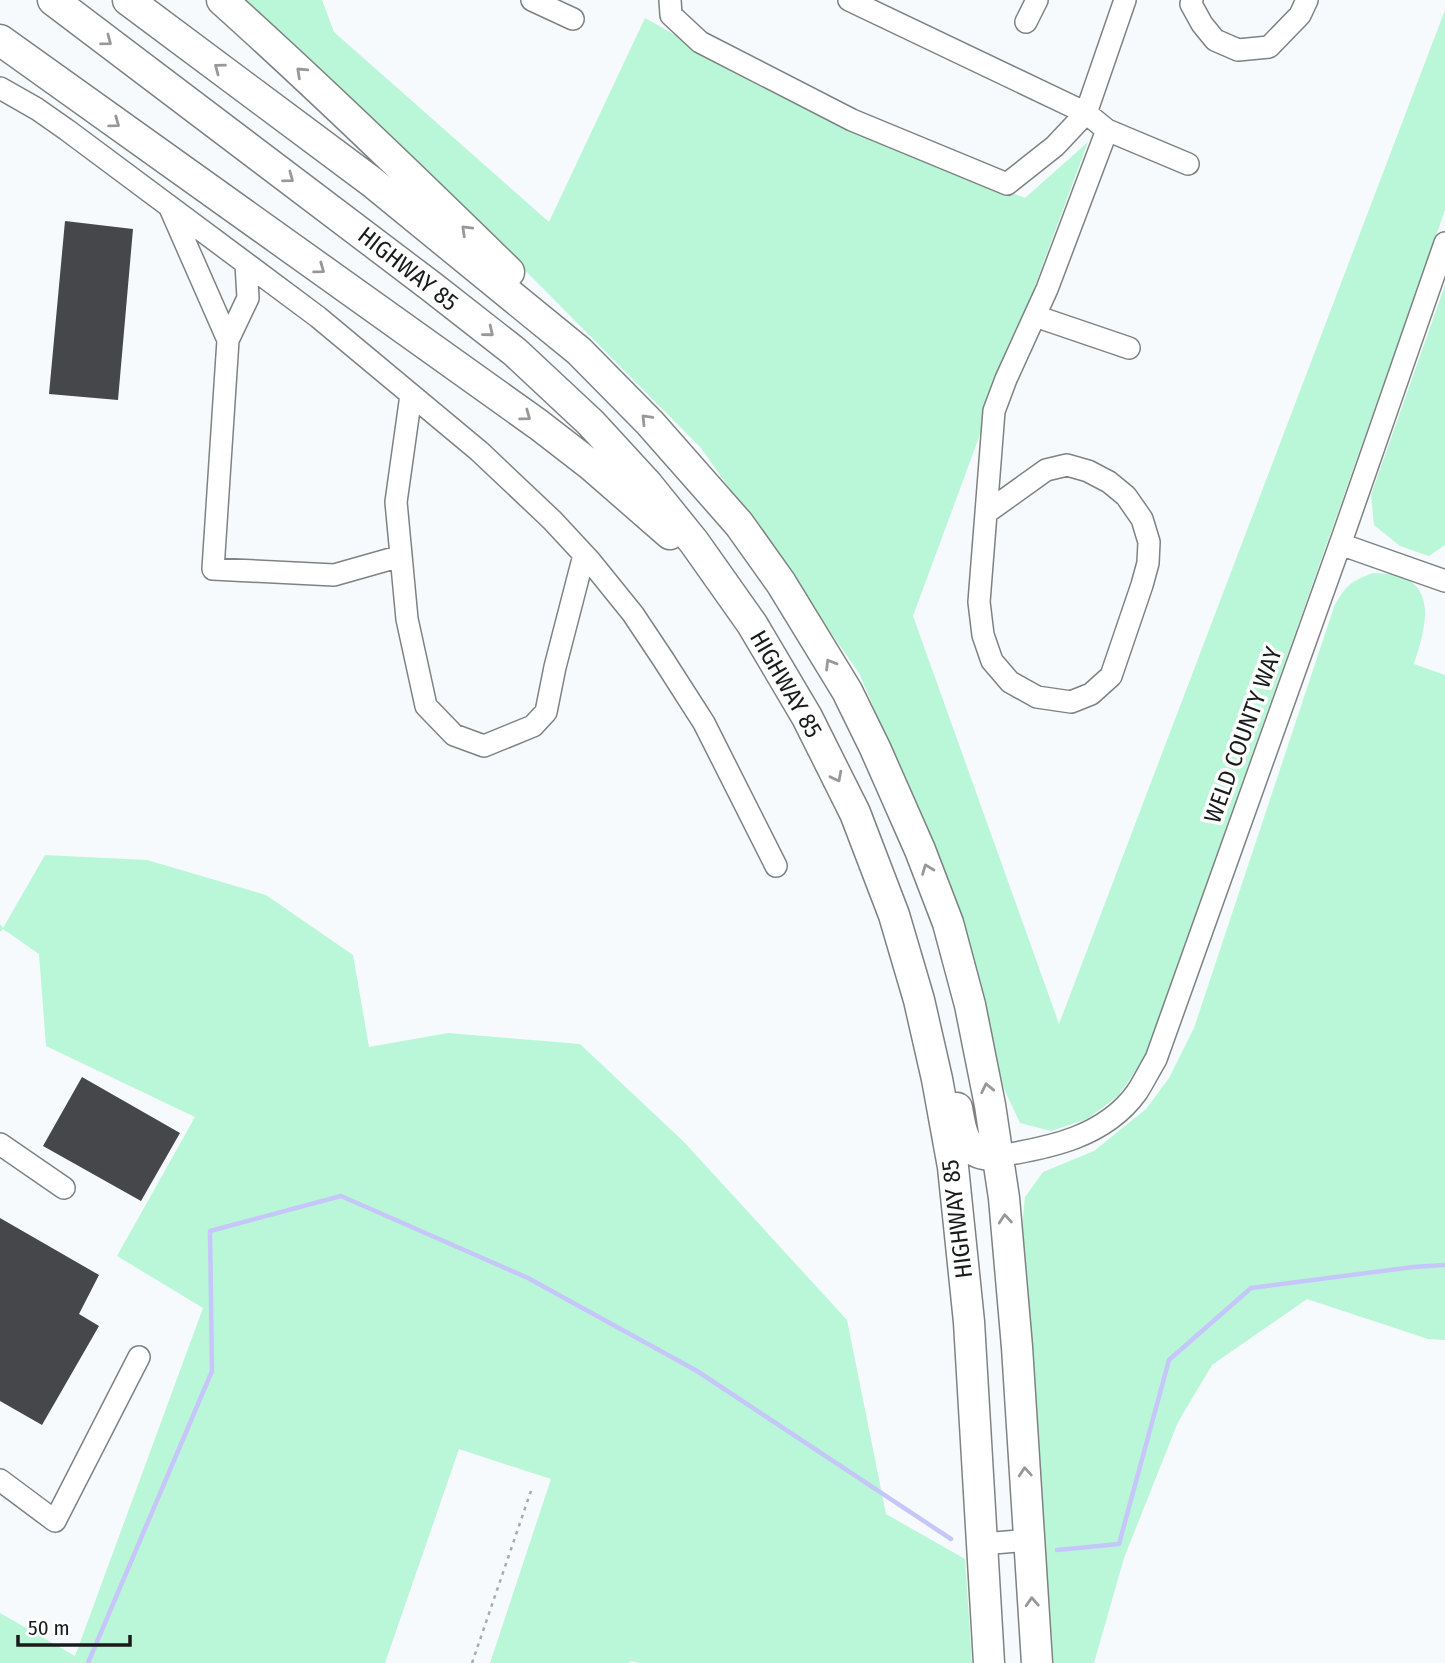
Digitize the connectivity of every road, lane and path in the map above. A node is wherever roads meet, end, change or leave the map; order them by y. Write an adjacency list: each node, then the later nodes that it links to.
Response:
1 (53, 0): 31 (highway, HIGHWAY 85, one-way to 31)
2 (128, 0): 24 (highway, HIGHWAY 85, one-way to 2)
3 (222, 0): 24 (highway, one-way to 3)
4 (532, 0): 11 (street)
5 (670, 0): 15 (street)
6 (849, 0): 15 (street)
7 (1037, 0): 12 (street)
8 (1125, 0): 15 (street)
9 (1192, 0): 10 (street)
10 (1307, 0)
11 (573, 19)
12 (1026, 22)
13 (0, 40): 31 (highway, one-way to 31)
14 (0, 88): 18 (street)
15 (1086, 113): 16 (street)
16 (1107, 130): 17 (street); 21 (street)
17 (1188, 164)
18 (169, 206): 20 (street); 22 (street)
19 (1445, 243): 27 (street, WELD COUNTY WAY)
20 (246, 264): 22 (street); 25 (street)
21 (1034, 316): 23 (street); 26 (street)
22 (228, 340): 29 (street)
23 (1129, 348)
24 (579, 351): 35 (highway, HIGHWAY 85, one-way to 24)
25 (411, 395): 28 (street); 29 (street)
26 (986, 513): 26 (street)
27 (1340, 544): 30 (street); 35 (street, WELD COUNTY WAY)
28 (584, 555): 29 (street); 32 (street)
29 (401, 556)
30 (1445, 581)
31 (752, 624): 33 (highway, HIGHWAY 85, one-way to 33)
32 (776, 866)
33 (885, 891): 35 (highway); 41 (highway, HIGHWAY 85)
34 (0, 1143): 36 (street)
35 (998, 1156): 40 (highway, HIGHWAY 85, one-way to 35)
36 (64, 1188)
37 (139, 1357): 38 (street)
38 (0, 1480)
39 (531, 1488): 42 (path)
40 (1029, 1540): 41 (street); 44 (highway, HIGHWAY 85, one-way to 40)
41 (982, 1544): 43 (highway, HIGHWAY 85)
42 (472, 1663)
43 (989, 1663)
44 (1037, 1663)

